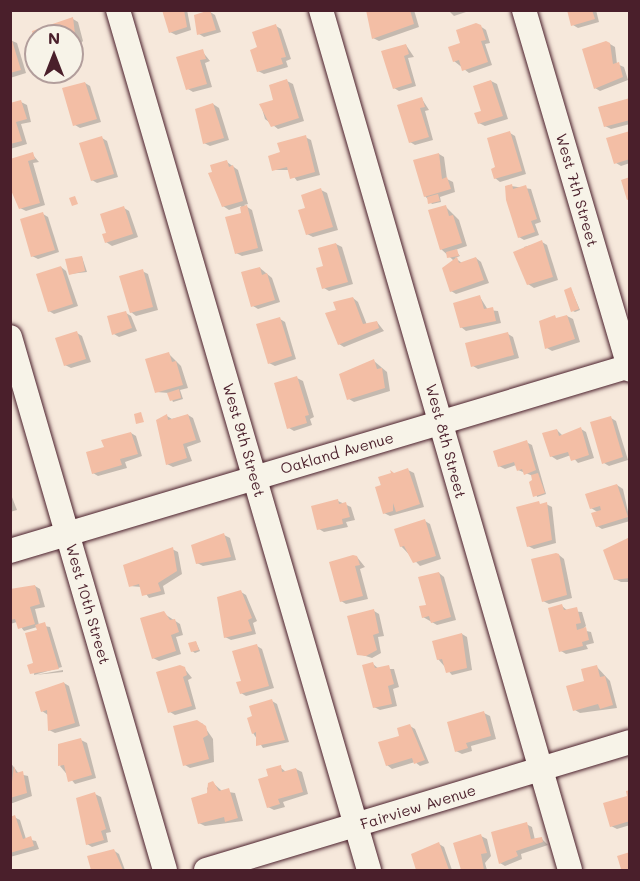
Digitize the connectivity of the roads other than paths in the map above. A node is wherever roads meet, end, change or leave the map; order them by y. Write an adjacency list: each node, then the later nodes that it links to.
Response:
1 (118, 10): 7 (street, West 9th Street)
2 (321, 10): 6 (street, West 8th Street)
3 (524, 10): 5 (street, West 7th Street)
4 (10, 337): 8 (street, West 10th Street)
5 (629, 367): 6 (street, Oakland Avenue)
6 (441, 423): 7 (street, Oakland Avenue); 11 (street, West 8th Street)
7 (254, 477): 8 (street, Oakland Avenue); 12 (street, West 9th Street)
8 (68, 533): 9 (street, Oakland Avenue); 13 (street, West 10th Street)
9 (10, 551)
10 (630, 742): 11 (street, Fairview Avenue)
11 (540, 768): 12 (street, Fairview Avenue); 16 (street, West 8th Street)
12 (356, 826): 14 (street, Fairview Avenue); 15 (street, West 9th Street)
13 (165, 870)
14 (206, 870)
15 (369, 870)
16 (570, 870)

